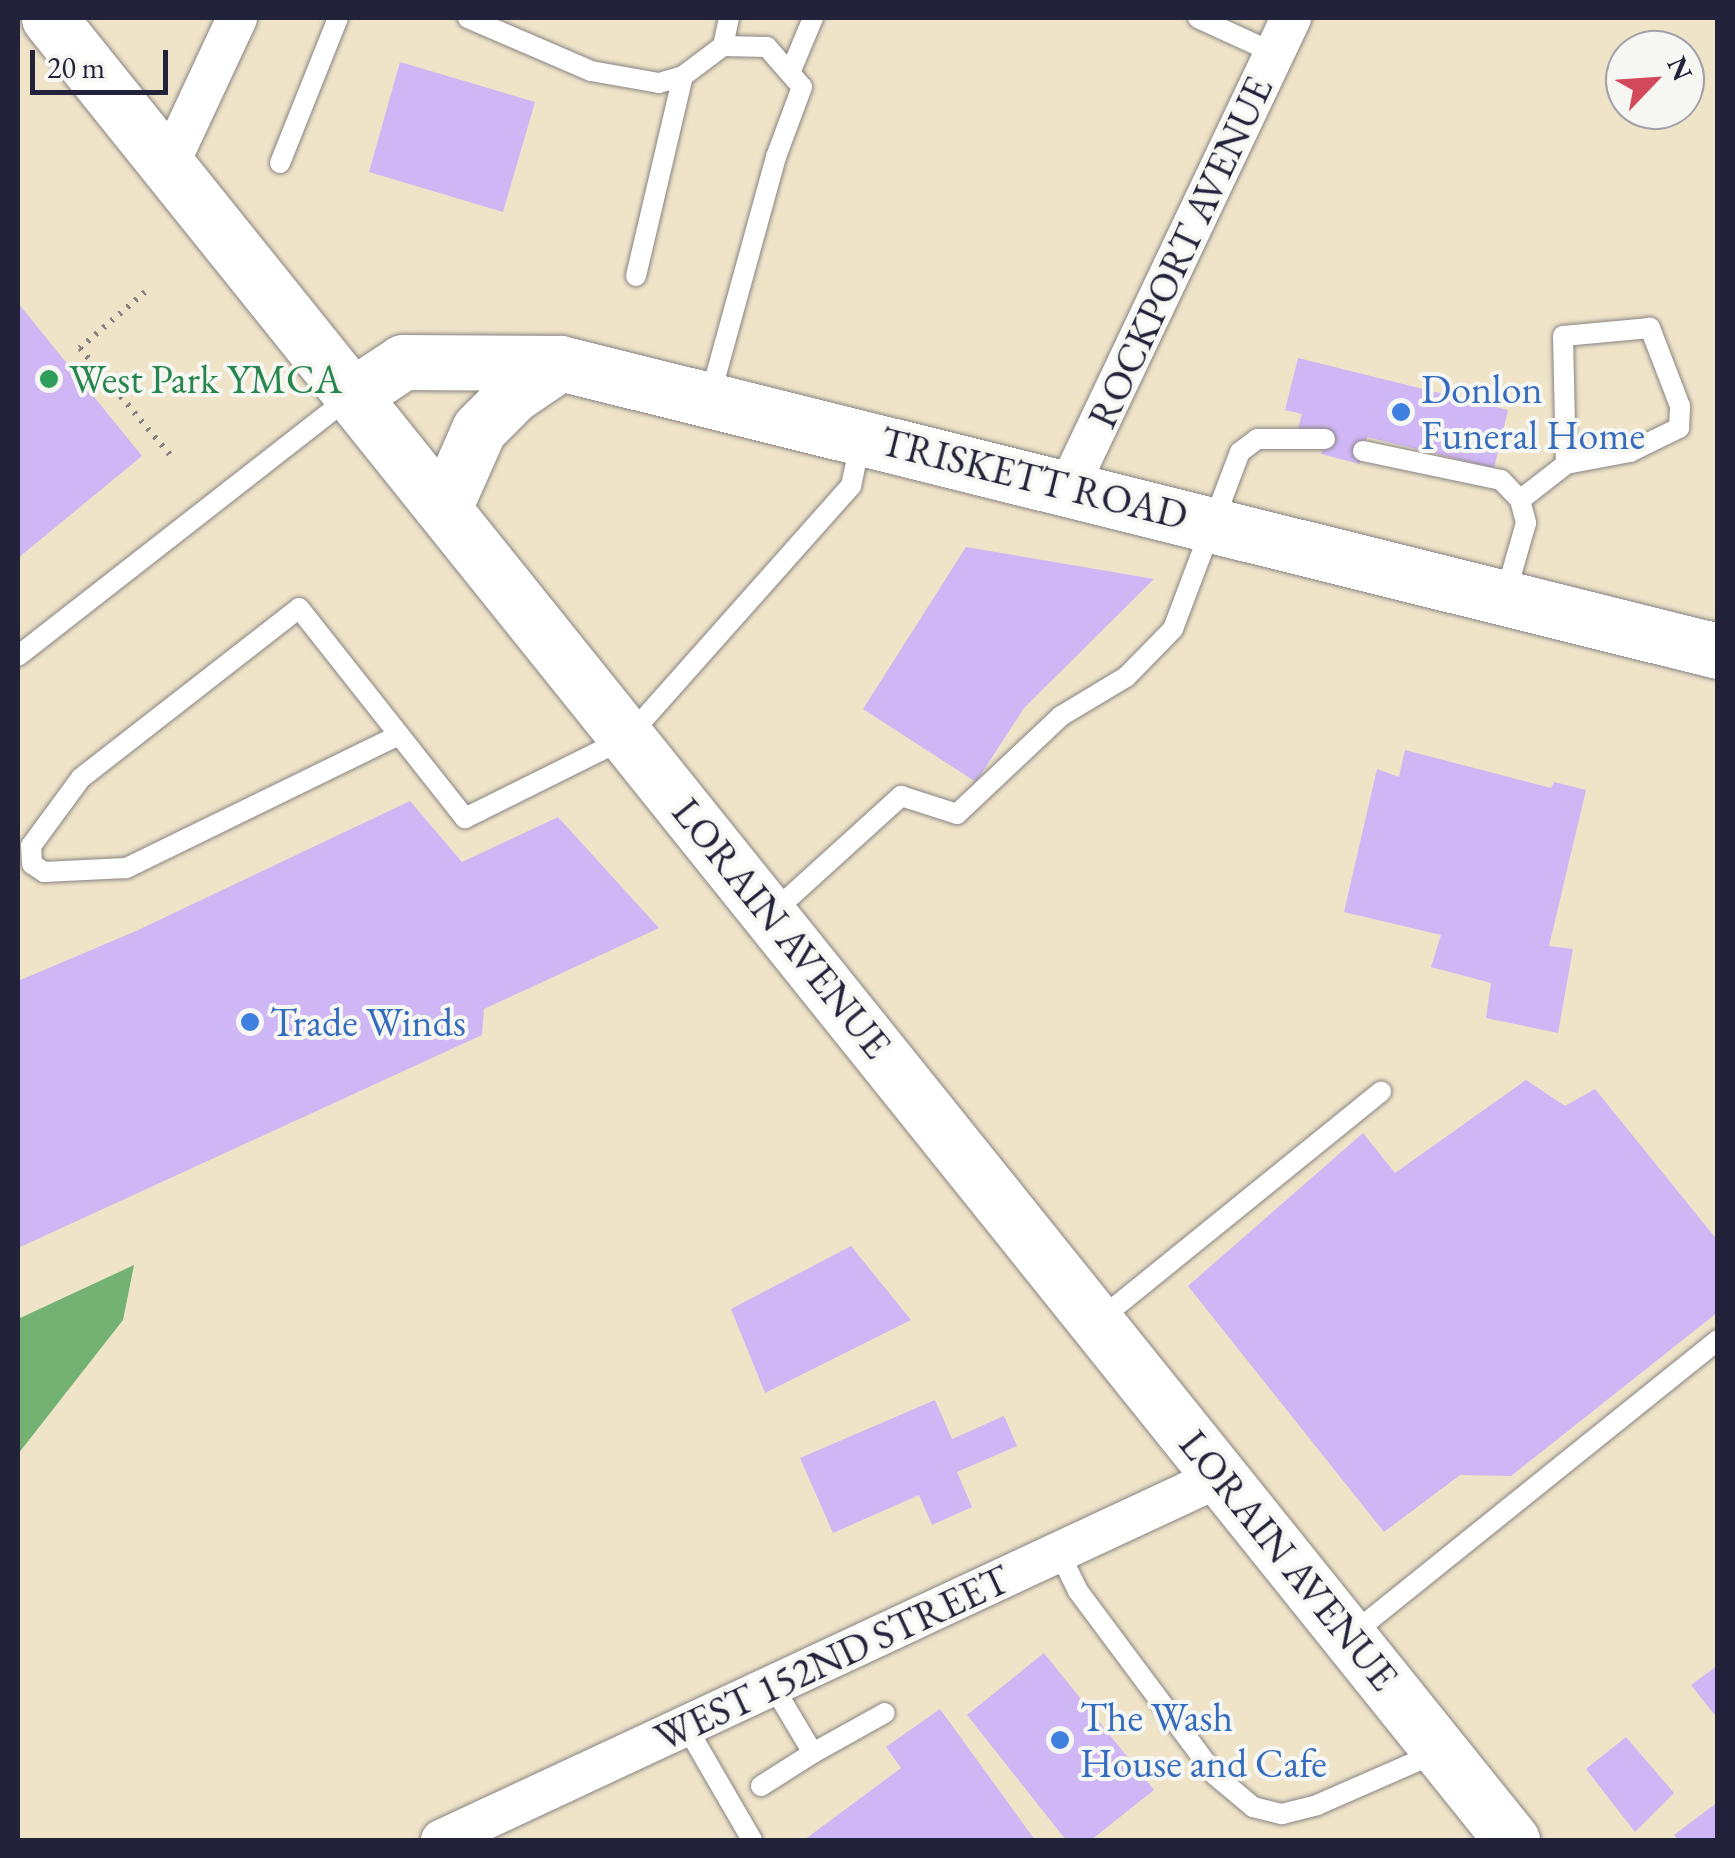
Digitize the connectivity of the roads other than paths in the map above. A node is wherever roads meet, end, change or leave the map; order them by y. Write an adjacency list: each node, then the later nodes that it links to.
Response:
1 (50, 18): 13 (main road, LORAIN AVENUE)
2 (237, 18): 13 (street)
3 (338, 18): 12 (lane)
4 (468, 18): 11 (lane)
5 (729, 18): 9 (lane)
6 (814, 18): 10 (lane)
7 (1198, 18): 8 (lane)
8 (1282, 35): 22 (street, ROCKPORT AVENUE)
9 (723, 46): 10 (lane); 11 (lane)
10 (790, 73): 17 (lane)
11 (682, 76): 14 (lane)
12 (280, 163)
13 (169, 164): 16 (main road, LORAIN AVENUE)
14 (636, 276)
15 (560, 363): 16 (main road, TRISKETT ROAD); 17 (main road, TRISKETT ROAD); 24 (main road)
16 (352, 395): 24 (main road, LORAIN AVENUE); 28 (lane)
17 (710, 398): 18 (main road, TRISKETT ROAD)
18 (862, 436): 22 (main road, TRISKETT ROAD); 30 (lane)
19 (1324, 439): 25 (lane)
20 (1363, 452): 23 (lane)
21 (1566, 464): 21 (lane); 23 (lane)
22 (1069, 486): 25 (main road, TRISKETT ROAD)
23 (1520, 500): 26 (lane)
24 (444, 508): 30 (main road, LORAIN AVENUE)
25 (1211, 522): 26 (main road, TRISKETT ROAD); 31 (lane)
26 (1505, 597): 27 (main road, TRISKETT ROAD)
27 (1718, 650)
28 (18, 656)
29 (399, 735): 29 (lane); 30 (lane)
30 (628, 737): 31 (main road, LORAIN AVENUE)
31 (770, 914): 33 (main road, LORAIN AVENUE)
32 (1381, 1092): 33 (lane)
33 (1098, 1322): 35 (main road, LORAIN AVENUE)
34 (1718, 1340): 37 (lane)
35 (1222, 1476): 36 (street, WEST 152ND STREET); 37 (main road, LORAIN AVENUE)
36 (1059, 1552): 38 (street, WEST 152ND STREET); 41 (lane)
37 (1349, 1636): 41 (main road, LORAIN AVENUE)
38 (773, 1686): 40 (street, WEST 152ND STREET); 42 (lane)
39 (885, 1713): 42 (lane)
40 (686, 1726): 44 (street, WEST 152ND STREET); 46 (lane)
41 (1441, 1751): 47 (main road, LORAIN AVENUE)
42 (814, 1752): 43 (lane)
43 (762, 1786)
44 (483, 1832): 45 (street, WEST 152ND STREET)
45 (441, 1840)
46 (752, 1840)
47 (1512, 1840)

